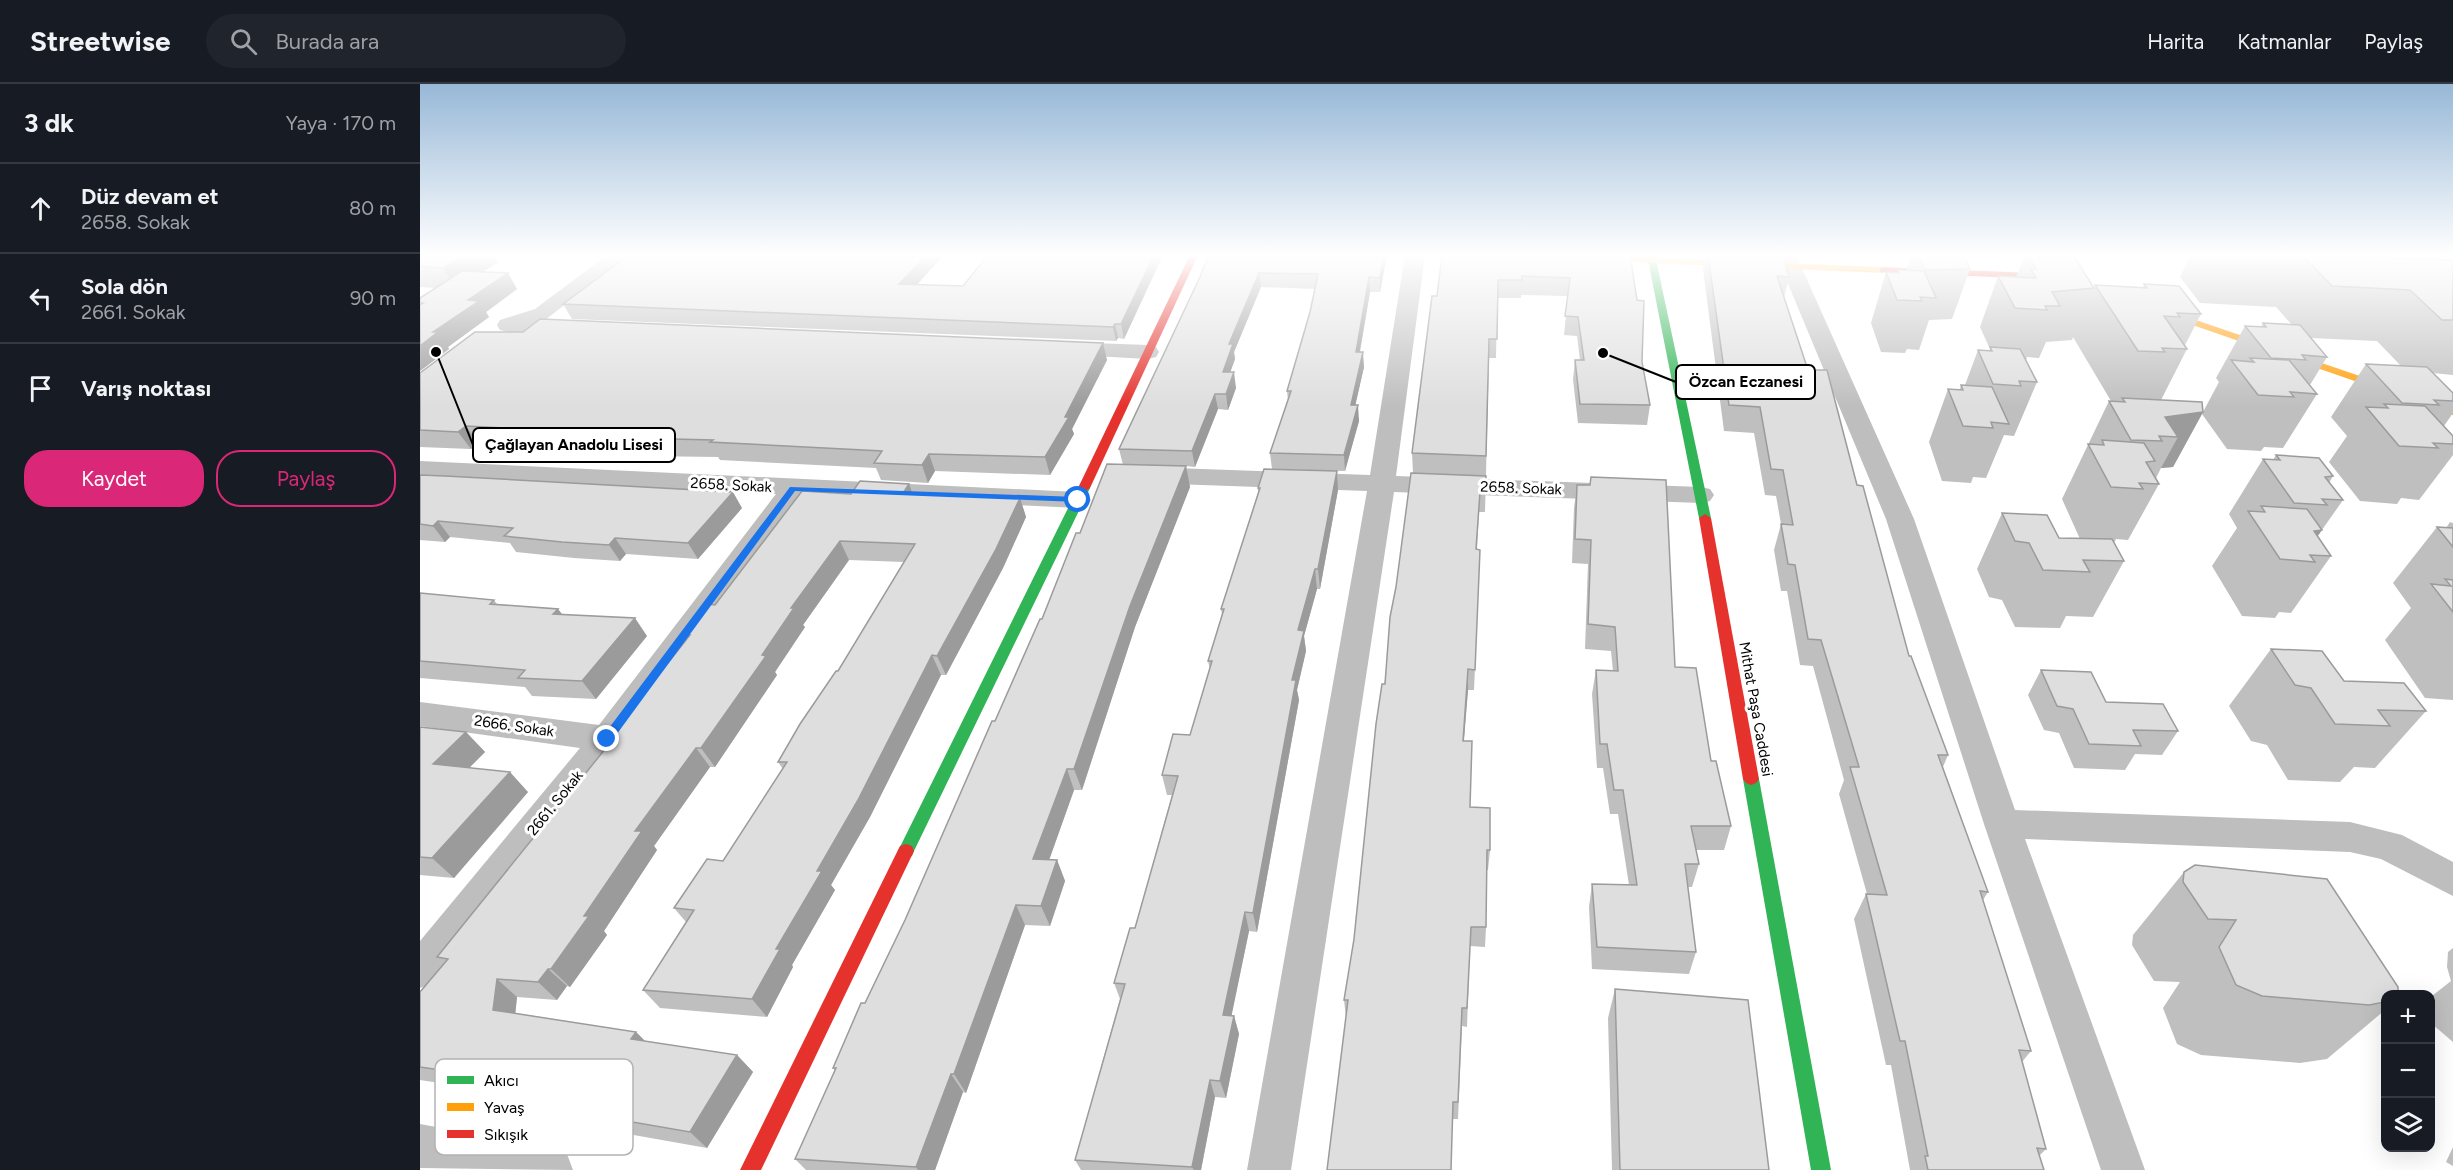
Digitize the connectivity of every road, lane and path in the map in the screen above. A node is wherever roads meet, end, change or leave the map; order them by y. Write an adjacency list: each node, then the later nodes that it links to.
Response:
1 (554, 306): 7 (street)
2 (1170, 306): 9 (street)
3 (1408, 306): 13 (street)
4 (1661, 306): 15 (street, Mithat Paşa Caddesi)
5 (1808, 306): 19 (street)
6 (2143, 306): 10 (street)
7 (591, 329)
8 (1041, 348): 9 (street)
9 (1148, 352): 12 (street)
10 (2453, 412)
11 (420, 470): 14 (street, 2658. Sokak)
12 (1109, 474): 13 (street, 2658. Sokak); 16 (street)
13 (1382, 482): 15 (street, 2658. Sokak); 27 (street)
14 (793, 489): 16 (street, 2658. Sokak); 18 (street, 2661. Sokak)
15 (1701, 495): 28 (street, Mithat Paşa Caddesi)
16 (1078, 500): 26 (street)
17 (420, 714): 18 (street, 2666. Sokak)
18 (607, 739): 21 (street, 2661. Sokak)
19 (2002, 824): 20 (street); 29 (street)
20 (2453, 880)
21 (420, 970)
22 (420, 1146): 23 (street)
23 (435, 1149)
24 (469, 1155): 25 (street)
25 (551, 1170)
26 (750, 1170)
27 (1269, 1170)
28 (1821, 1170)
29 (2123, 1170)

